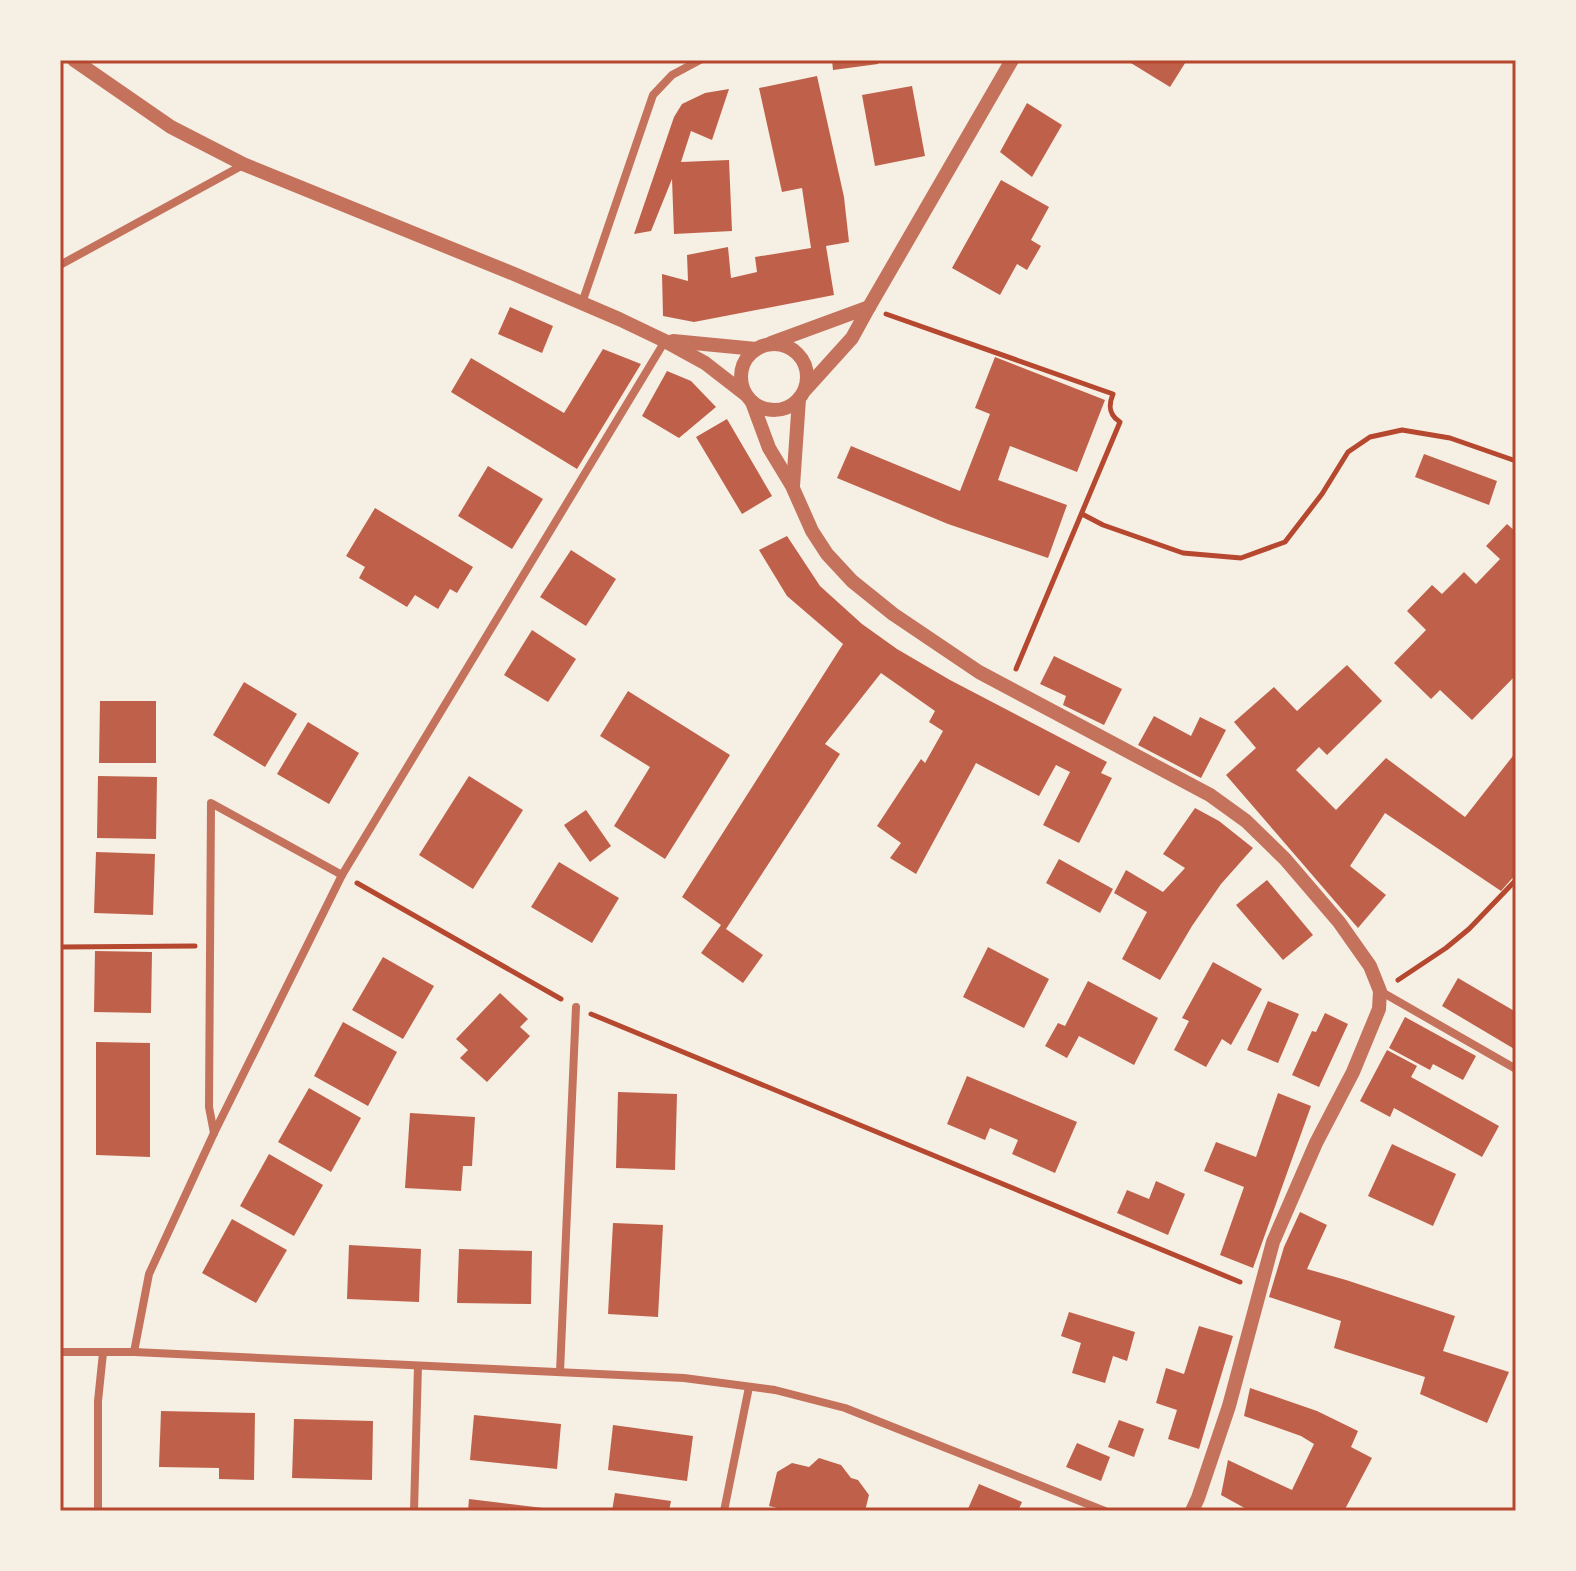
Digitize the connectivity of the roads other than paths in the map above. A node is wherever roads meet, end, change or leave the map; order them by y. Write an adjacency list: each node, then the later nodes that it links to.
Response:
1 (74, 60): 4 (street)
2 (700, 60): 6 (street)
3 (1012, 60): 7 (street)
4 (243, 164): 5 (street); 6 (street)
5 (60, 265)
6 (582, 303): 8 (street)
7 (869, 307): 9 (street); 10 (street)
8 (665, 341): 9 (street); 11 (street); 13 (street)
9 (761, 347): 10 (street); 11 (street)
10 (802, 395): 11 (street); 12 (street)
11 (748, 398): 12 (street)
12 (792, 486): 14 (street)
13 (342, 875): 17 (street); 17 (street)
14 (1380, 991): 16 (street); 28 (street)
15 (576, 1007): 22 (street)
16 (1516, 1069)
17 (214, 1133): 19 (street)
18 (60, 1352): 20 (street)
19 (134, 1352): 20 (street); 21 (street)
20 (103, 1353): 24 (street)
21 (418, 1366): 22 (street); 25 (street)
22 (560, 1372): 23 (street)
23 (749, 1387): 26 (street); 27 (street)
24 (98, 1511)
25 (414, 1511)
26 (724, 1511)
27 (1105, 1511)
28 (1192, 1511)

